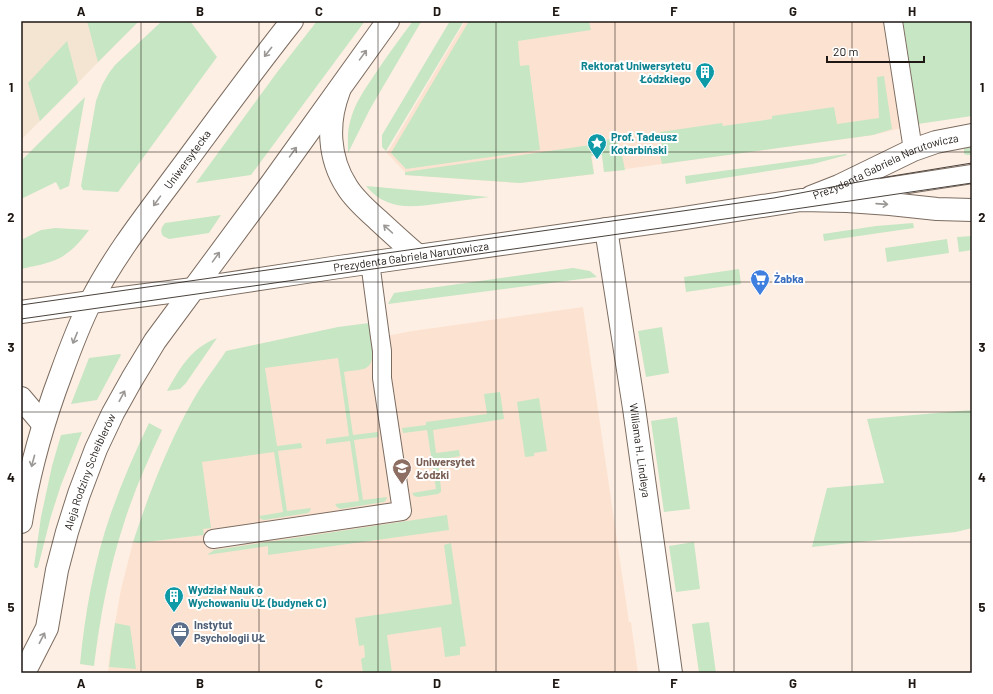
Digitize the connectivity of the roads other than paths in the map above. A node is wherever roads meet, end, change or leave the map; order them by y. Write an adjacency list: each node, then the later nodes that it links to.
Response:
1 (292, 21): 14 (street, Uniwersytecka, one-way to 14)
2 (388, 21): 4 (street, one-way to 2)
3 (893, 21): 6 (lane)
4 (340, 87): 11 (street, one-way to 4); 13 (street, one-way to 4)
5 (972, 135): 6 (street, Prezydenta Gabriela Narutowicza)
6 (912, 150): 8 (street, Prezydenta Gabriela Narutowicza)
7 (972, 174): 8 (lane)
8 (801, 200): 9 (street, Prezydenta Gabriela Narutowicza, one-way to 9); 10 (street, Prezydenta Gabriela Narutowicza)
9 (972, 210)
10 (606, 229): 11 (street, Prezydenta Gabriela Narutowicza); 22 (street, Williama H. Lindleya)
11 (417, 255): 12 (street, Prezydenta Gabriela Narutowicza)
12 (370, 262): 13 (street, Prezydenta Gabriela Narutowicza); 19 (lane)
13 (193, 289): 14 (street, Prezydenta Gabriela Narutowicza); 21 (street, Aleja Rodziny Scheiblerów, one-way to 13)
14 (91, 302): 15 (street, Prezydenta Gabriela Narutowicza); 17 (street, one-way to 17)
15 (21, 312)
16 (21, 398): 17 (street)
17 (43, 424): 18 (street, one-way to 18)
18 (21, 522)
19 (213, 539)
20 (21, 659): 21 (street, Aleja Rodziny Scheiblerów)
21 (24, 673)
22 (670, 673)

